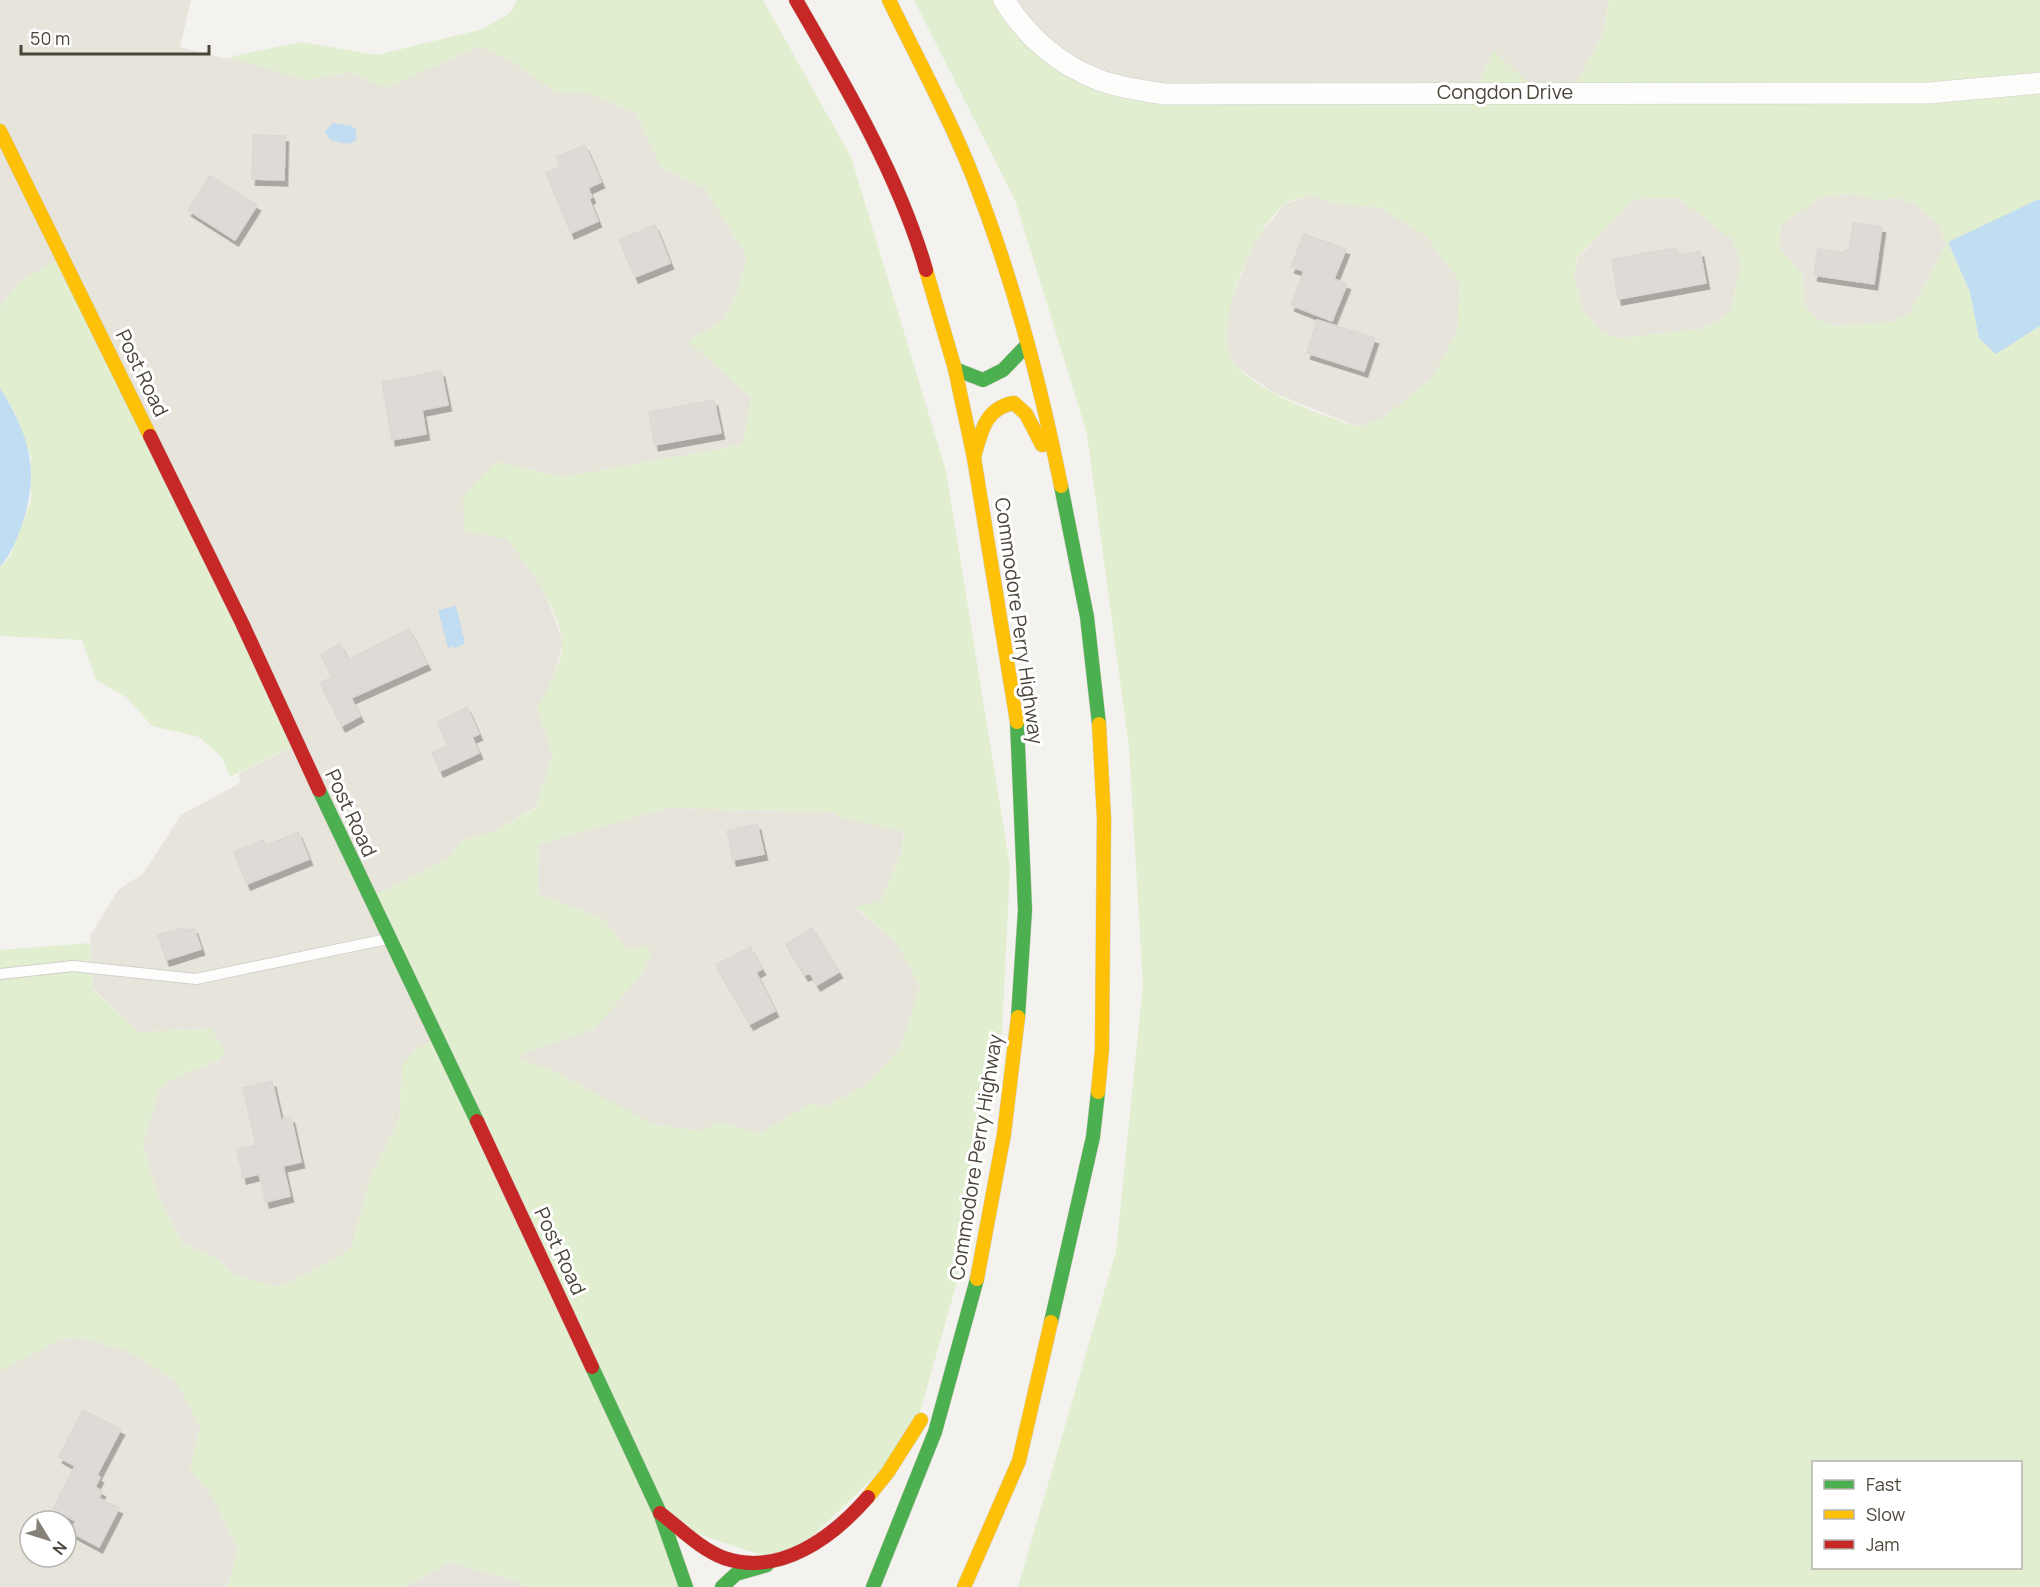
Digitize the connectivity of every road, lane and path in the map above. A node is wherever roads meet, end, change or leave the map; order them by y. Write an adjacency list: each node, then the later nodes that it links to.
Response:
1 (796, 0): 7 (main road, Commodore Perry Highway)
2 (890, 0): 6 (main road)
3 (1004, 0): 4 (street, Congdon Drive)
4 (2040, 83)
5 (0, 131): 10 (main road, Post Road)
6 (1027, 345): 7 (main road); 9 (main road)
7 (955, 369): 8 (main road, Commodore Perry Highway)
8 (974, 458): 9 (main road); 12 (main road, Commodore Perry Highway)
9 (1058, 466): 13 (main road)
10 (389, 939): 11 (lane); 14 (main road, Post Road)
11 (0, 974)
12 (973, 1298): 16 (main road); 19 (main road, Commodore Perry Highway)
13 (1019, 1461): 15 (main road); 20 (main road)
14 (660, 1514): 16 (main road); 17 (main road, Post Road)
15 (999, 1543)
16 (769, 1564): 18 (main road)
17 (686, 1587)
18 (722, 1587)
19 (873, 1587)
20 (964, 1587)

